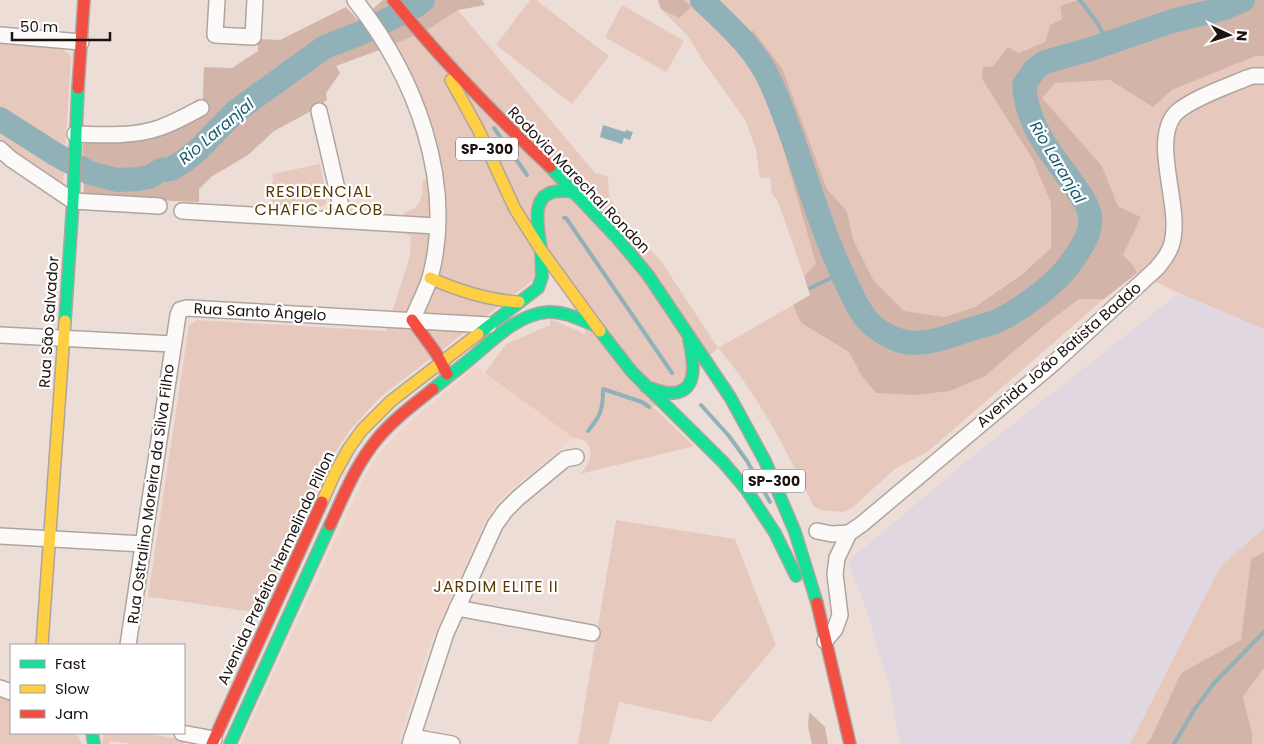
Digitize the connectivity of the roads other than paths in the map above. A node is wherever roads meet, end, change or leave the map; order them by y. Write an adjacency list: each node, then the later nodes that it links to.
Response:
1 (84, 0): 7 (main road, Rua São Salvador)
2 (217, 0): 3 (street)
3 (255, 0)
4 (355, 0): 19 (street)
5 (393, 0): 8 (main road, Rodovia Marechal Rondon / SP-300)
6 (0, 35): 7 (street)
7 (81, 42): 12 (main road, Rua São Salvador)
8 (432, 48): 14 (main road, Rodovia Marechal Rondon / SP-300); 20 (main road, Rodovia Marechal Rondon / SP-300)
9 (1264, 76): 40 (street, Avenida João Batista Baddo)
10 (201, 108): 12 (street)
11 (319, 111): 18 (street)
12 (75, 134): 15 (main road, Rua São Salvador)
13 (4, 155): 15 (street)
14 (573, 192): 20 (main road, Avenida Prefeito Hermelindo Pillon); 27 (main road, Rodovia Marechal Rondon / SP-300)
15 (72, 201): 16 (street); 28 (main road, Rua São Salvador)
16 (159, 206)
17 (182, 211): 18 (street)
18 (344, 219): 19 (street)
19 (436, 226): 21 (street)
20 (541, 250): 22 (main road, Avenida Prefeito Hermelindo Pillon); 25 (main road, Rodovia Marechal Rondon / SP-300)
21 (430, 278): 22 (main road); 23 (street)
22 (519, 302): 24 (main road, Avenida Prefeito Hermelindo Pillon)
23 (412, 320): 24 (street, Rua Santo Ângelo); 29 (street, Rua Santo Ângelo); 30 (main road); 31 (main road)
24 (488, 325): 31 (main road, Avenida Prefeito Hermelindo Pillon)
25 (596, 326): 33 (main road, Avenida Prefeito Hermelindo Pillon); 35 (main road, Rodovia Marechal Rondon / SP-300)
26 (0, 335): 28 (street)
27 (688, 336): 35 (main road); 48 (main road, Rodovia Marechal Rondon / SP-300)
28 (63, 338): 29 (street); 42 (main road, Rua São Salvador)
29 (173, 344): 43 (street, Rua Ostralino Moreira da Silva Filho)
30 (420, 350)
31 (441, 362): 33 (main road); 34 (main road, Avenida Prefeito Hermelindo Pillon)
32 (422, 366): 34 (main road)
33 (449, 376): 38 (main road, Avenida Prefeito Hermelindo Pillon)
34 (420, 378): 36 (main road, Avenida Prefeito Hermelindo Pillon)
35 (646, 386): 48 (main road, Rodovia Marechal Rondon / SP-300)
36 (344, 457): 38 (main road); 44 (main road, Avenida Prefeito Hermelindo Pillon)
37 (576, 457): 46 (street)
38 (359, 465): 45 (main road, Avenida Prefeito Hermelindo Pillon)
39 (817, 531): 40 (street)
40 (849, 532): 48 (street)
41 (0, 536): 42 (street)
42 (48, 539): 43 (street); 49 (main road, Rua São Salvador)
43 (143, 544): 50 (street, Rua Ostralino Moreira da Silva Filho)
44 (302, 545): 45 (main road); 51 (main road, Avenida Prefeito Hermelindo Pillon)
45 (318, 552): 52 (main road, Avenida Prefeito Hermelindo Pillon)
46 (457, 608): 47 (street); 54 (street)
47 (592, 634)
48 (825, 641): 58 (main road, Rodovia Marechal Rondon / SP-300)
49 (42, 644)
50 (128, 644)
51 (232, 699): 52 (main road); 55 (main road, Avenida Prefeito Hermelindo Pillon)
52 (248, 706): 56 (main road, Avenida Prefeito Hermelindo Pillon)
53 (185, 734): 55 (street)
54 (411, 741): 57 (street)
55 (217, 742)
56 (230, 744)
57 (452, 744)
58 (850, 744)

